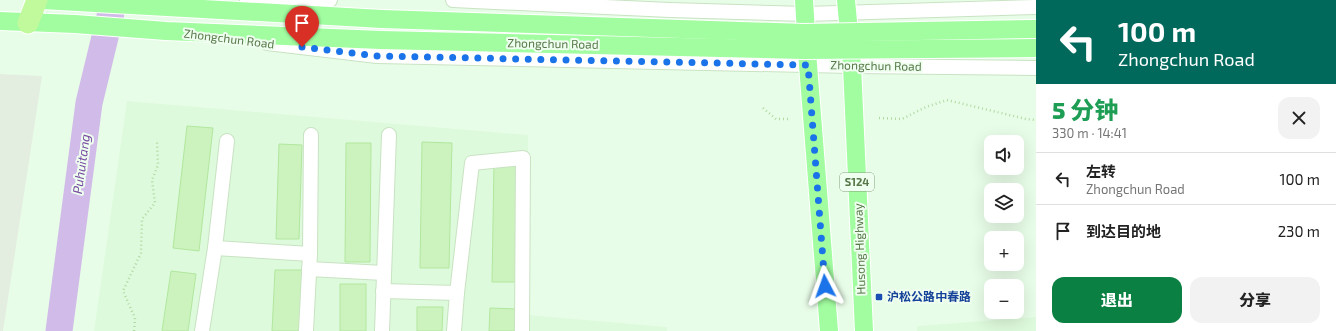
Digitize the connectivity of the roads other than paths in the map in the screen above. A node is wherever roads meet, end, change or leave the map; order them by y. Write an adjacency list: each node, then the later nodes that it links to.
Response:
1 (37, 0): 11 (highway)
2 (42, 0): 9 (main road, Zhongchun Road)
3 (330, 0): 9 (street, Zhongchun Road)
4 (453, 0): 6 (street)
5 (792, 0): 6 (street)
6 (804, 7): 7 (street); 15 (main road)
7 (847, 7): 8 (street); 16 (main road, Husong Highway / S124)
8 (1036, 7)
9 (173, 8): 12 (main road, Zhongchun Road, bridge)
10 (0, 21): 11 (main road, Zhongchun Road)
11 (28, 22): 13 (main road, Zhongchun Road)
12 (1036, 29)
13 (166, 31): 14 (main road, Zhongchun Road, bridge); 15 (street, Zhongchun Road)
14 (1036, 48)
15 (808, 65): 16 (street, Zhongchun Road); 32 (main road)
16 (852, 66): 17 (street, Zhongchun Road); 33 (main road, Husong Highway / S124)
17 (1036, 68)
18 (311, 135): 22 (street)
19 (389, 135): 24 (street)
20 (226, 141): 21 (street)
21 (215, 248): 22 (street); 27 (street)
22 (310, 254): 23 (street)
23 (309, 269): 24 (street); 28 (street)
24 (384, 273): 25 (street)
25 (383, 291): 26 (street); 29 (street)
26 (457, 293): 30 (street); 31 (street)
27 (202, 331)
28 (306, 331)
29 (382, 331)
30 (454, 331)
31 (522, 331)
32 (829, 331)
33 (864, 331)

